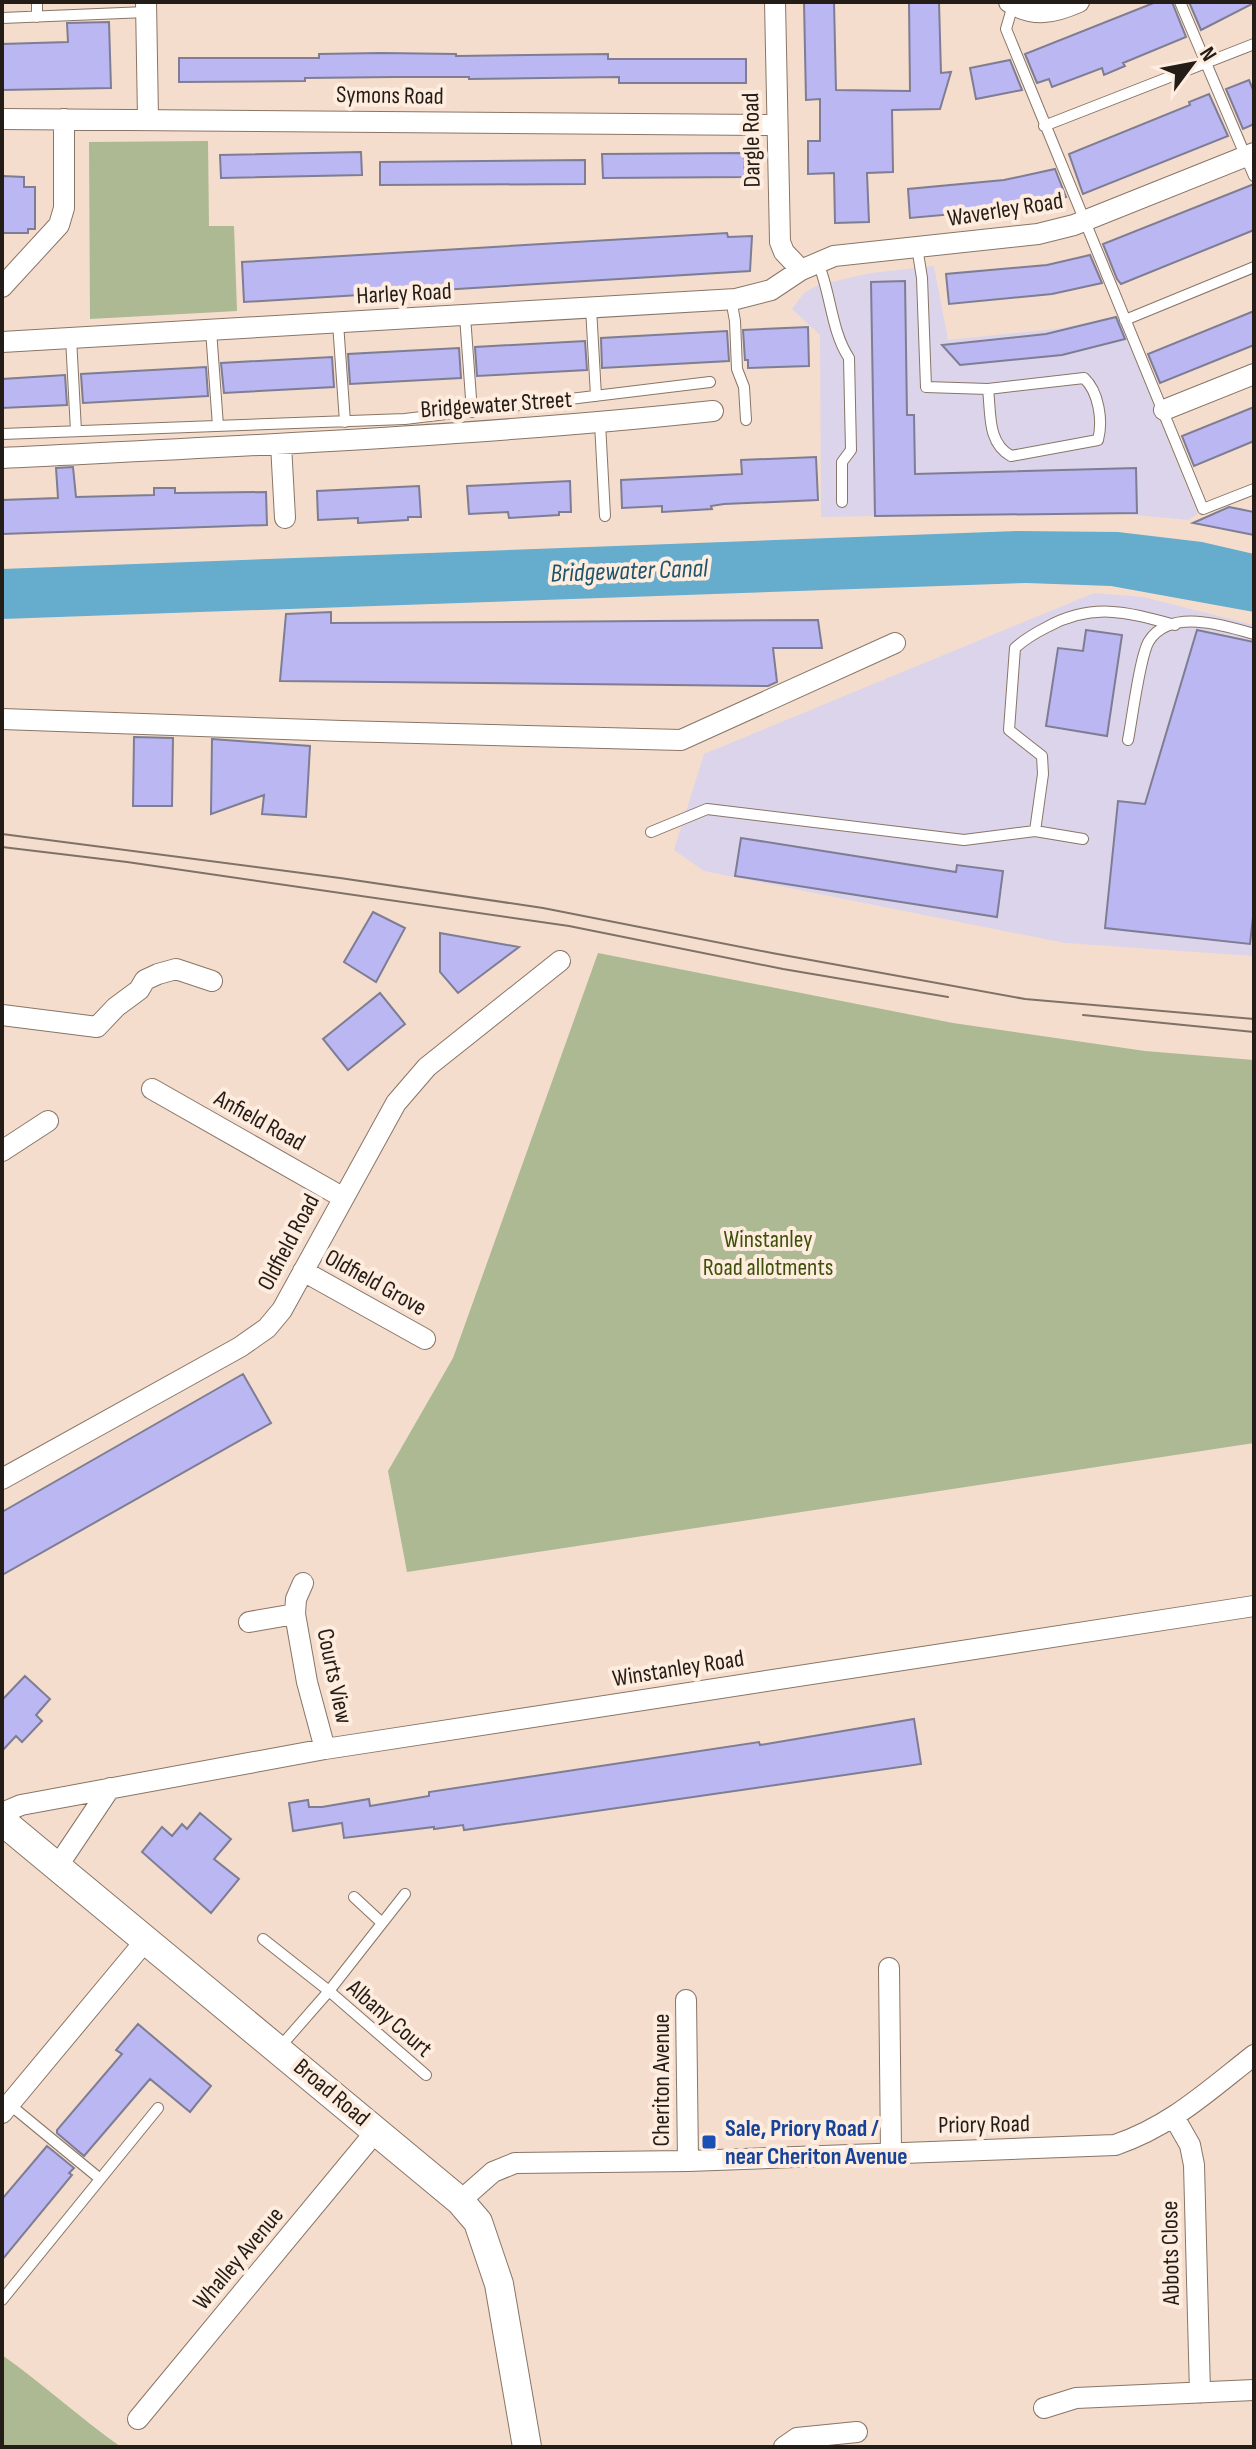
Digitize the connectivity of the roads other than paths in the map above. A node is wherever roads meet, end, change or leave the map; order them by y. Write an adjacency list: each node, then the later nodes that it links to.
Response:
1 (37, 2): 7 (lane)
2 (775, 2): 14 (street, Dargle Road)
3 (1079, 2): 5 (street)
4 (1180, 2): 10 (lane)
5 (1011, 4): 15 (lane)
6 (146, 7): 7 (lane); 11 (street)
7 (37, 17): 8 (lane)
8 (2, 18)
9 (1254, 44): 10 (lane)
10 (1206, 64): 15 (lane); 16 (lane)
11 (148, 118): 13 (street, Symons Road); 14 (street, Symons Road)
12 (2, 119): 13 (street, Symons Road)
13 (64, 119): 22 (street)
14 (777, 125): 20 (street, Dargle Road)
15 (1044, 126): 18 (lane)
16 (1250, 155): 17 (lane); 18 (street, Waverley Road)
17 (1254, 176)
18 (1087, 221): 19 (street, Waverley Road); 26 (lane)
19 (917, 247): 20 (street, Waverley Road); 33 (lane)
20 (810, 267): 23 (street, Harley Road); 47 (lane)
21 (1254, 267): 26 (lane)
22 (2, 287)
23 (731, 299): 24 (street, Harley Road); 38 (lane)
24 (591, 308): 25 (street, Harley Road); 34 (lane)
25 (465, 316): 27 (street, Harley Road); 37 (lane)
26 (1125, 320): 35 (lane)
27 (338, 323): 28 (street, Harley Road); 39 (lane)
28 (211, 330): 29 (street, Harley Road); 41 (lane)
29 (71, 338): 30 (street, Harley Road); 42 (lane)
30 (2, 342)
31 (1254, 374): 35 (street)
32 (710, 382): 34 (lane)
33 (988, 389): 33 (lane)
34 (596, 396): 37 (lane)
35 (1164, 410): 46 (lane)
36 (713, 411): 40 (street, Bridgewater Street)
37 (472, 412): 39 (lane)
38 (746, 420)
39 (345, 422): 41 (lane)
40 (600, 423): 44 (street, Bridgewater Street); 48 (lane)
41 (218, 426): 42 (lane)
42 (76, 431): 43 (lane)
43 (2, 434)
44 (281, 444): 45 (street, Bridgewater Street); 49 (street)
45 (2, 458)
46 (1254, 489)
47 (842, 502)
48 (605, 516)
49 (285, 518)
50 (1175, 625): 51 (lane); 54 (lane); 55 (lane)
51 (1254, 634)
52 (895, 643): 53 (street)
53 (2, 719)
54 (1128, 740)
55 (1035, 831): 56 (lane); 57 (lane)
56 (651, 832)
57 (1083, 839)
58 (560, 961): 64 (street, Oldfield Road)
59 (212, 981): 60 (street)
60 (2, 1015)
61 (152, 1089): 64 (street, Anfield Road)
62 (48, 1121): 63 (street)
63 (2, 1151)
64 (342, 1197): 65 (street, Oldfield Road)
65 (303, 1271): 66 (street, Oldfield Grove); 67 (street, Oldfield Road)
66 (425, 1339)
67 (2, 1479)
68 (303, 1583): 70 (street, Courts View)
69 (1254, 1606): 72 (street, Winstanley Road)
70 (295, 1614): 71 (street, Courts View); 72 (street, Courts View)
71 (249, 1622)
72 (325, 1749): 73 (street, Winstanley Road)
73 (110, 1788): 74 (street, Winstanley Road); 76 (street)
74 (2, 1813)
75 (2, 1821): 76 (street, Broad Road)
76 (57, 1867): 81 (street, Broad Road)
77 (405, 1894): 79 (lane, Albany Court)
78 (354, 1897): 79 (lane)
79 (382, 1923): 83 (lane, Albany Court)
80 (263, 1939): 83 (lane, Albany Court)
81 (146, 1940): 85 (street, Broad Road); 88 (street)
82 (889, 1968): 92 (street)
83 (329, 1991): 85 (lane, Albany Court); 87 (lane, Albany Court)
84 (686, 2000): 93 (street, Cheriton Avenue)
85 (278, 2048): 91 (street, Broad Road)
86 (1254, 2055): 90 (street, Priory Road)
87 (426, 2075)
88 (5, 2108): 94 (lane)
89 (158, 2108): 94 (lane)
90 (1174, 2117): 92 (street, Priory Road); 98 (street, Abbots Close)
91 (377, 2130): 95 (street, Broad Road); 100 (street, Whalley Avenue)
92 (891, 2152): 93 (street, Priory Road)
93 (688, 2161): 95 (street, Priory Road)
94 (99, 2178): 96 (lane)
95 (460, 2201): 102 (street, Broad Road)
96 (2, 2300)
97 (1254, 2390): 98 (street)
98 (1200, 2393): 99 (street)
99 (1044, 2408)
100 (138, 2419)
101 (857, 2432): 103 (street)
102 (527, 2447)
103 (784, 2447)

